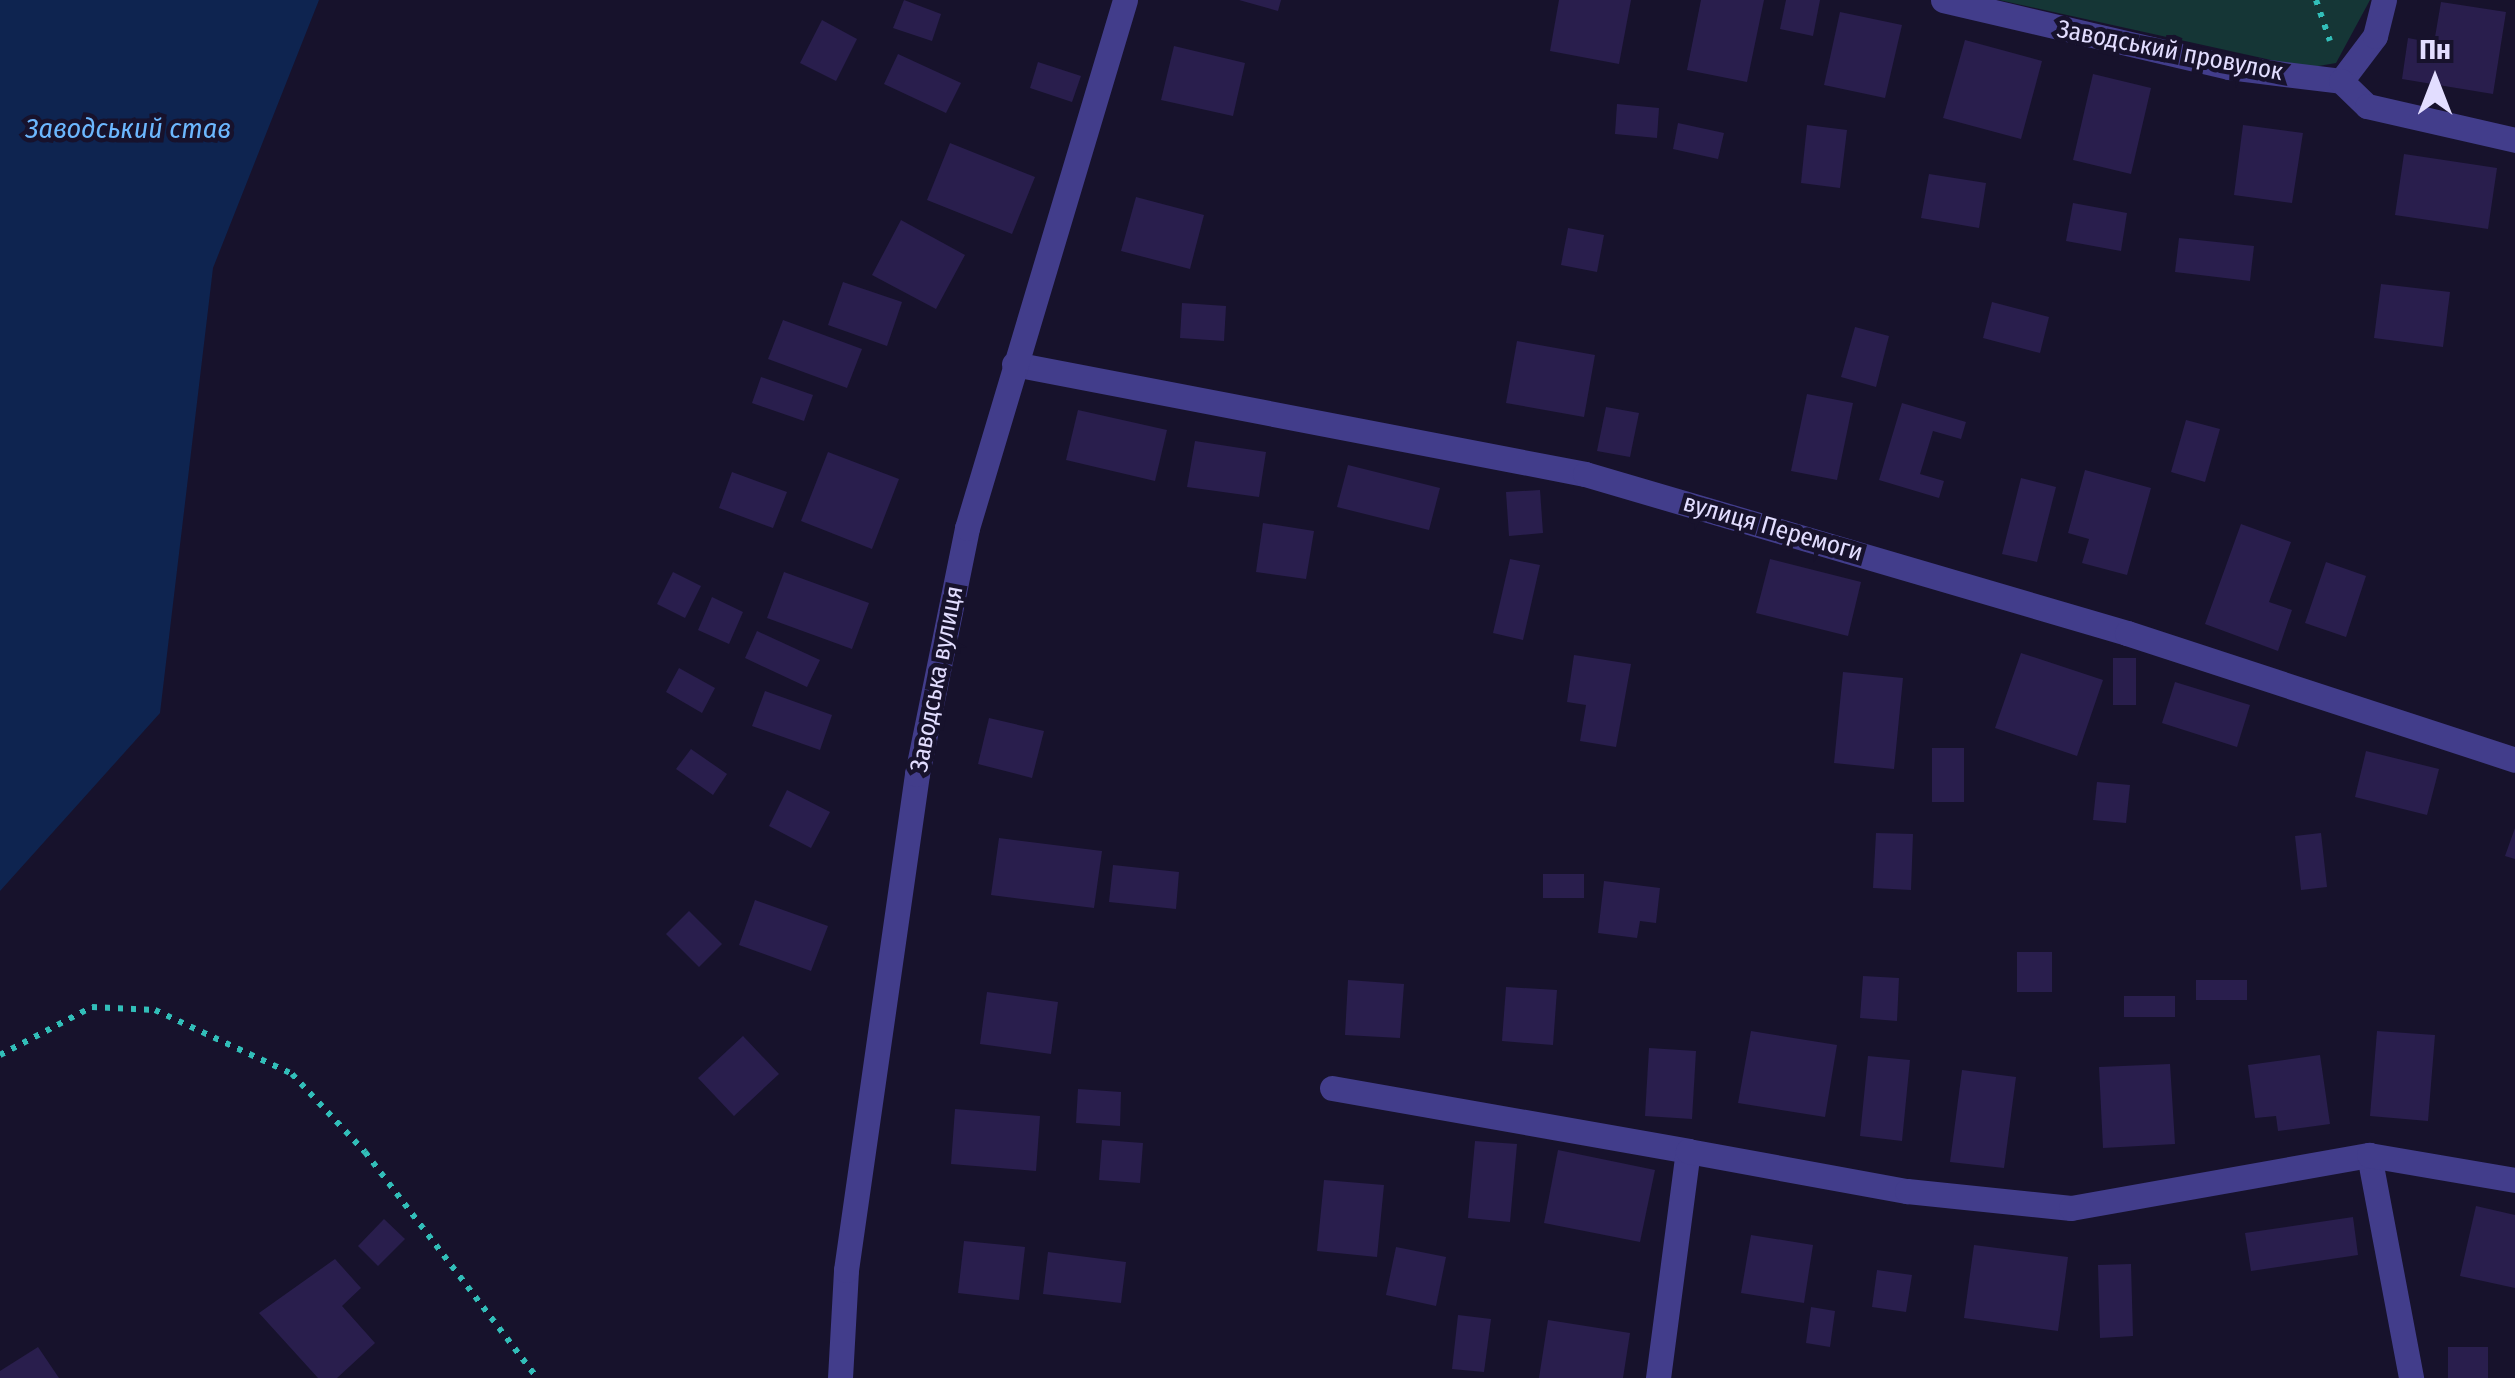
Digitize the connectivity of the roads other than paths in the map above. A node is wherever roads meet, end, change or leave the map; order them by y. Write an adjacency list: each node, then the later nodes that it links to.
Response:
1 (1125, 0): 6 (street, Заводська вулиця)
2 (1942, 0): 4 (street, Заводський провулок)
3 (2384, 0): 4 (street)
4 (2341, 81): 5 (street, Заводський провулок)
5 (2515, 140)
6 (1014, 364): 7 (street, вулиця Перемоги); 12 (street, Заводська вулиця)
7 (2515, 760)
8 (1332, 1088): 9 (street)
9 (1688, 1151): 10 (street); 13 (street)
10 (2368, 1155): 11 (street); 14 (street)
11 (2515, 1180)
12 (840, 1378)
13 (1658, 1378)
14 (2410, 1378)

